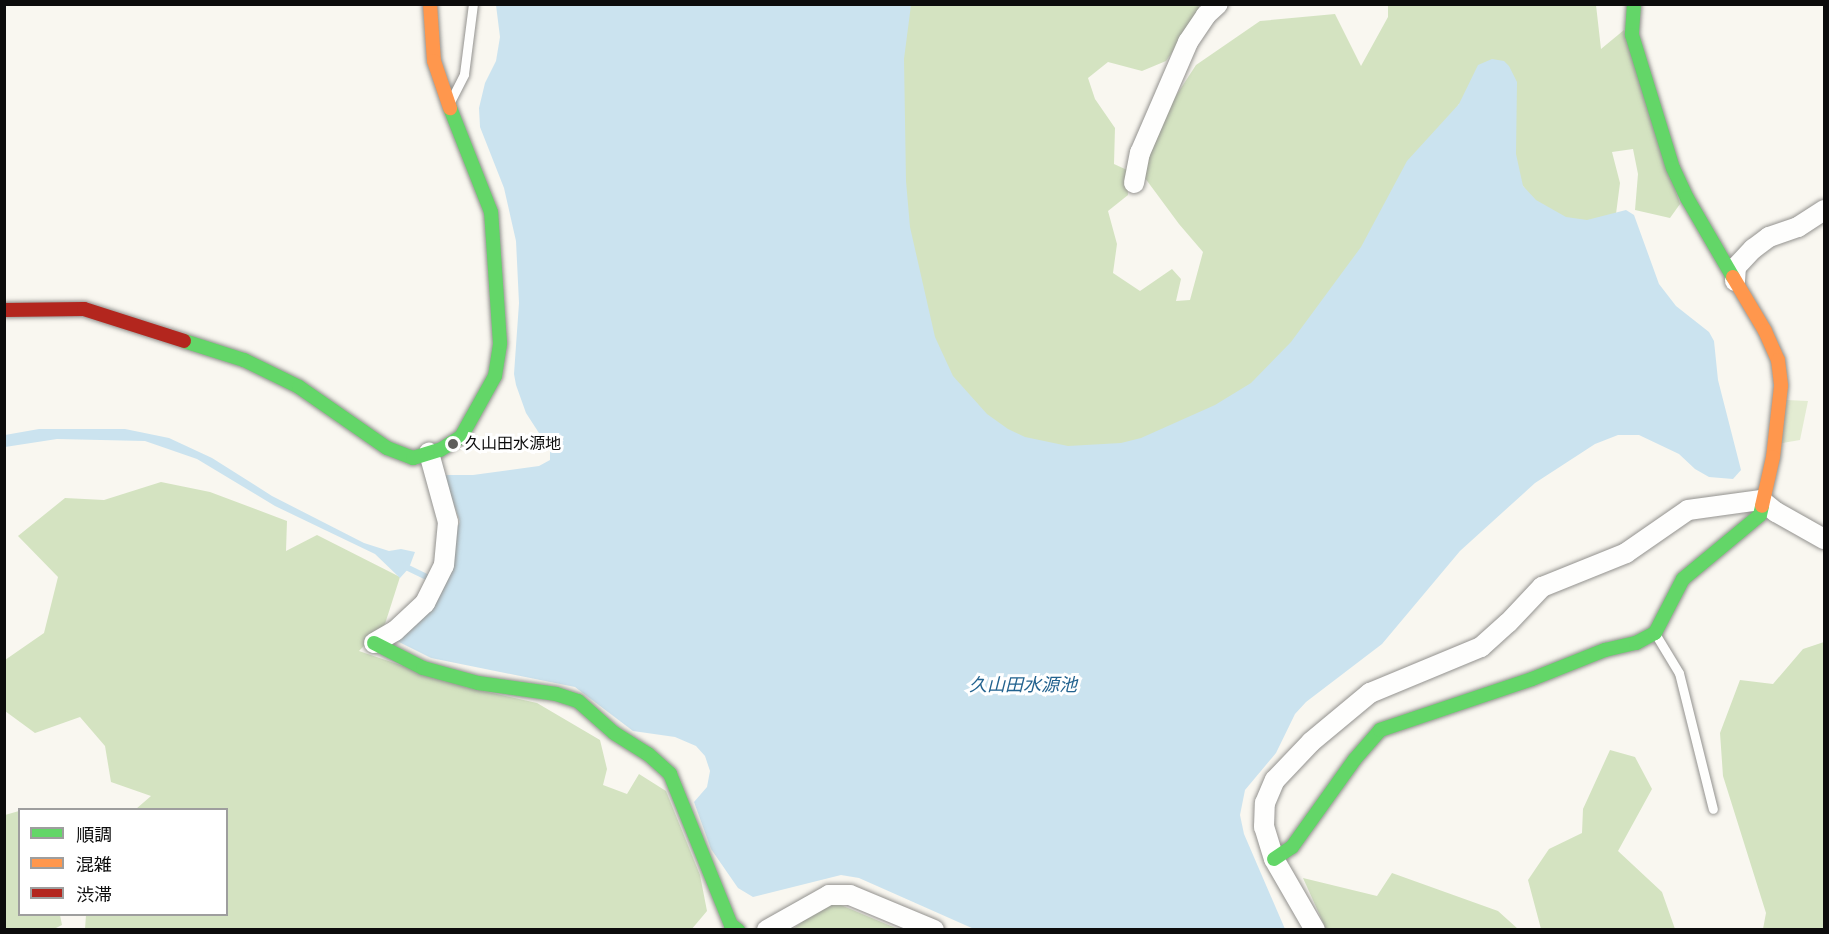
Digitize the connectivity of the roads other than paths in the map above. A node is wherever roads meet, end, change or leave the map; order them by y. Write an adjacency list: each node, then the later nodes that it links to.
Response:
1 (430, 4): 5 (street)
2 (473, 4): 5 (lane)
3 (1218, 4): 6 (street)
4 (1634, 4): 8 (street)
5 (449, 104): 10 (street)
6 (1134, 183)
7 (1824, 210): 8 (street)
8 (1735, 280): 11 (street)
9 (4, 310): 10 (street)
10 (431, 462): 14 (street)
11 (1761, 500): 12 (street); 13 (street); 16 (street)
12 (1824, 539)
13 (1655, 633): 15 (lane); 16 (street)
14 (378, 641): 17 (street)
15 (1713, 809)
16 (1274, 859): 20 (street)
17 (738, 930)
18 (767, 930): 19 (street)
19 (934, 930)
20 (1315, 930)

